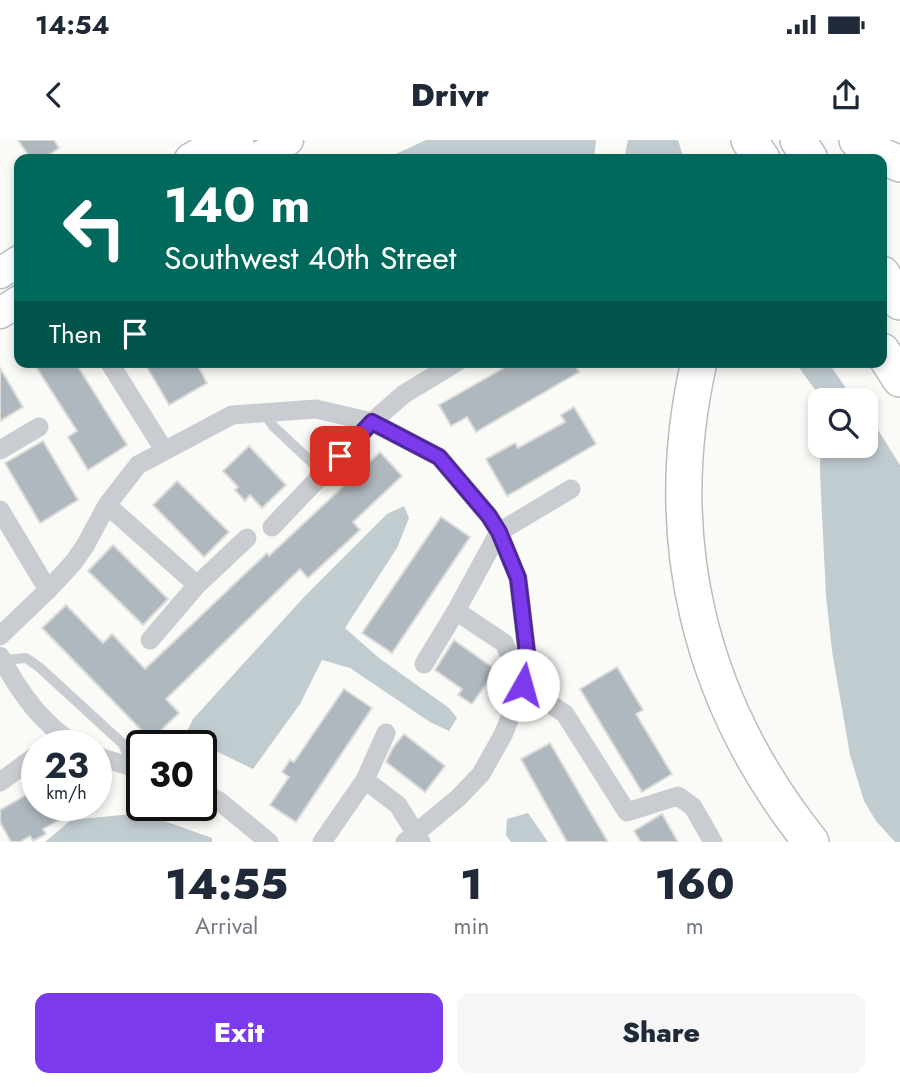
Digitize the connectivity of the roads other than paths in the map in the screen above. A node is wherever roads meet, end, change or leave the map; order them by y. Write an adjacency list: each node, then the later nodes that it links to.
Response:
1 (222, 140): 4 (main road)
2 (288, 140): 5 (main road)
3 (857, 140): 6 (highway)
4 (198, 154)
5 (264, 154)
6 (879, 154)
7 (887, 282): 8 (highway)
8 (900, 303)
9 (887, 359): 13 (highway)
10 (113, 368): 18 (street)
11 (447, 368): 15 (street)
12 (698, 368): 45 (highway)
13 (900, 379)
14 (264, 413): 15 (street); 18 (street); 19 (lane)
15 (372, 422): 19 (street); 24 (street)
16 (39, 427): 17 (street)
17 (0, 450)
18 (164, 450): 21 (street)
19 (323, 473): 23 (street)
20 (571, 489): 24 (street)
21 (107, 505): 26 (street); 27 (street)
22 (0, 510): 27 (street)
23 (272, 527)
24 (499, 532): 28 (street); 33 (street)
25 (247, 538): 26 (street)
26 (197, 585): 30 (street)
27 (48, 590): 29 (street)
28 (456, 611): 32 (street); 33 (street)
29 (0, 636)
30 (150, 639)
31 (1, 658): 34 (street); 36 (lane)
32 (424, 664)
33 (523, 685): 41 (street); 44 (street)
34 (48, 730)
35 (386, 733): 38 (street)
36 (126, 749)
37 (21, 767): 39 (street)
38 (365, 780): 41 (street); 43 (street)
39 (0, 782)
40 (217, 800): 42 (street)
41 (414, 839)
42 (269, 842)
43 (322, 842)
44 (713, 842)
45 (811, 842)

